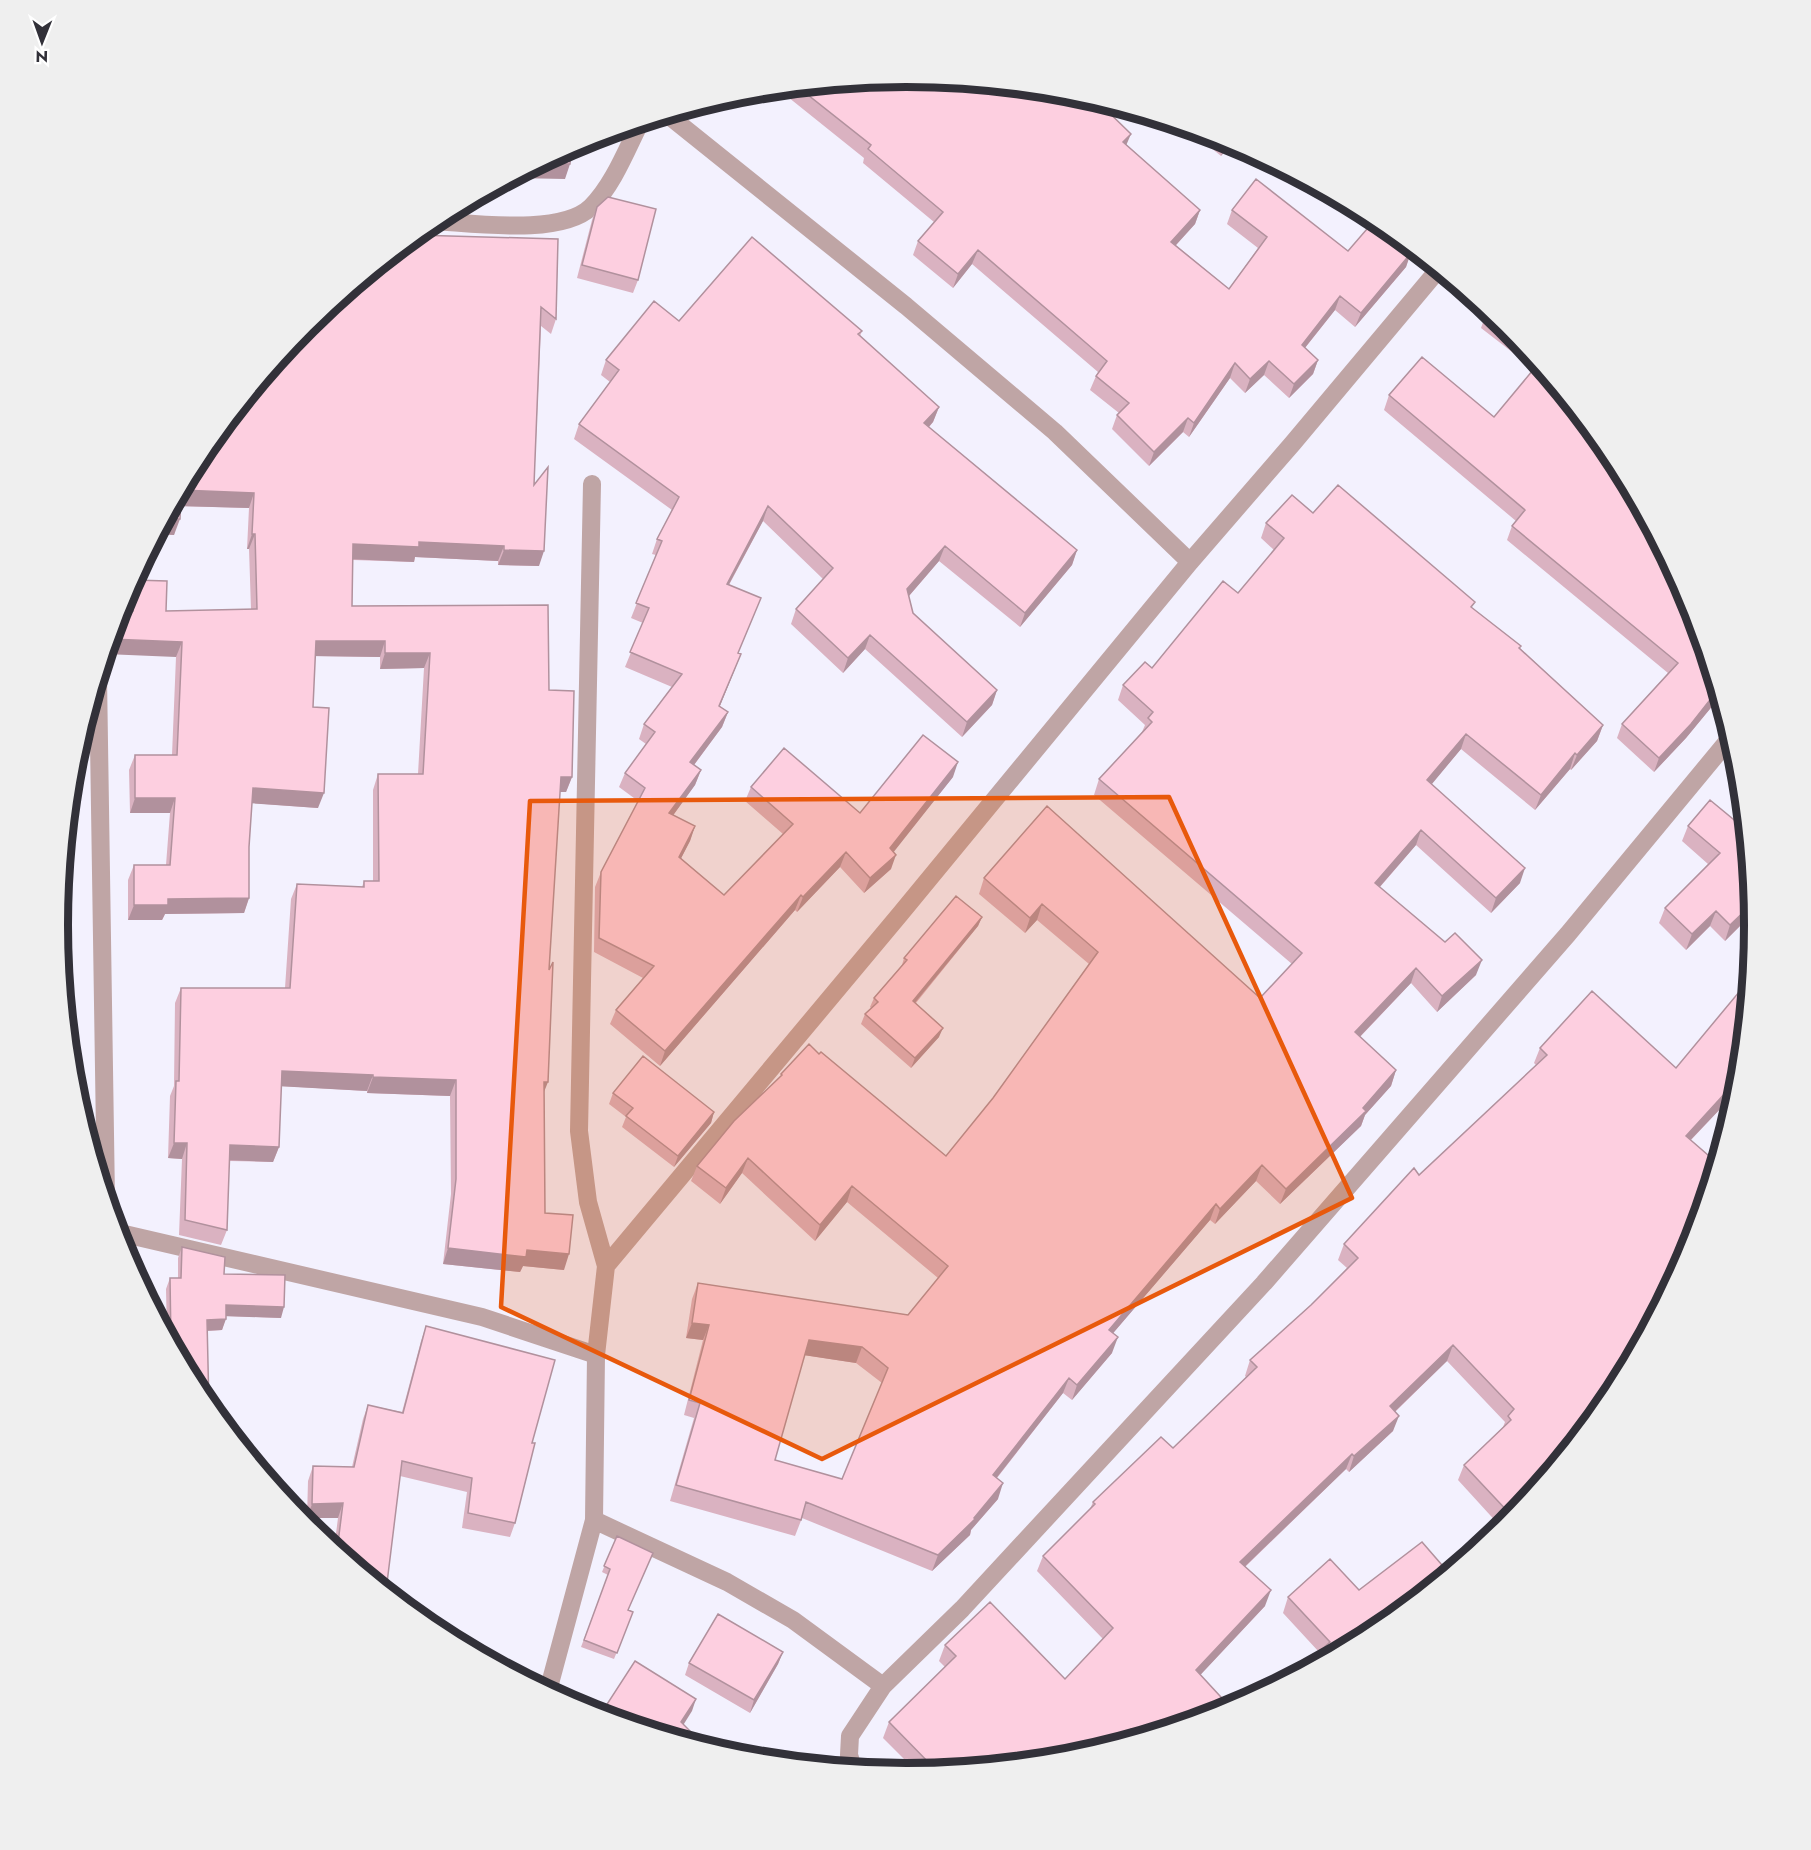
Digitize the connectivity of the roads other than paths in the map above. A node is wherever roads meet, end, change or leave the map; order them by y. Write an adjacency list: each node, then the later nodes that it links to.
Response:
1 (674, 120): 6 (street)
2 (636, 131): 3 (street)
3 (450, 222)
4 (1434, 275): 6 (street)
5 (592, 484): 11 (street)
6 (1190, 562): 11 (street)
7 (91, 729): 9 (street)
8 (1723, 746): 15 (street)
9 (105, 1172)
10 (127, 1235): 12 (street)
11 (606, 1266): 12 (street)
12 (596, 1355): 13 (street)
13 (594, 1520): 14 (street); 15 (street)
14 (550, 1684)
15 (883, 1686): 16 (street)
16 (850, 1761)

